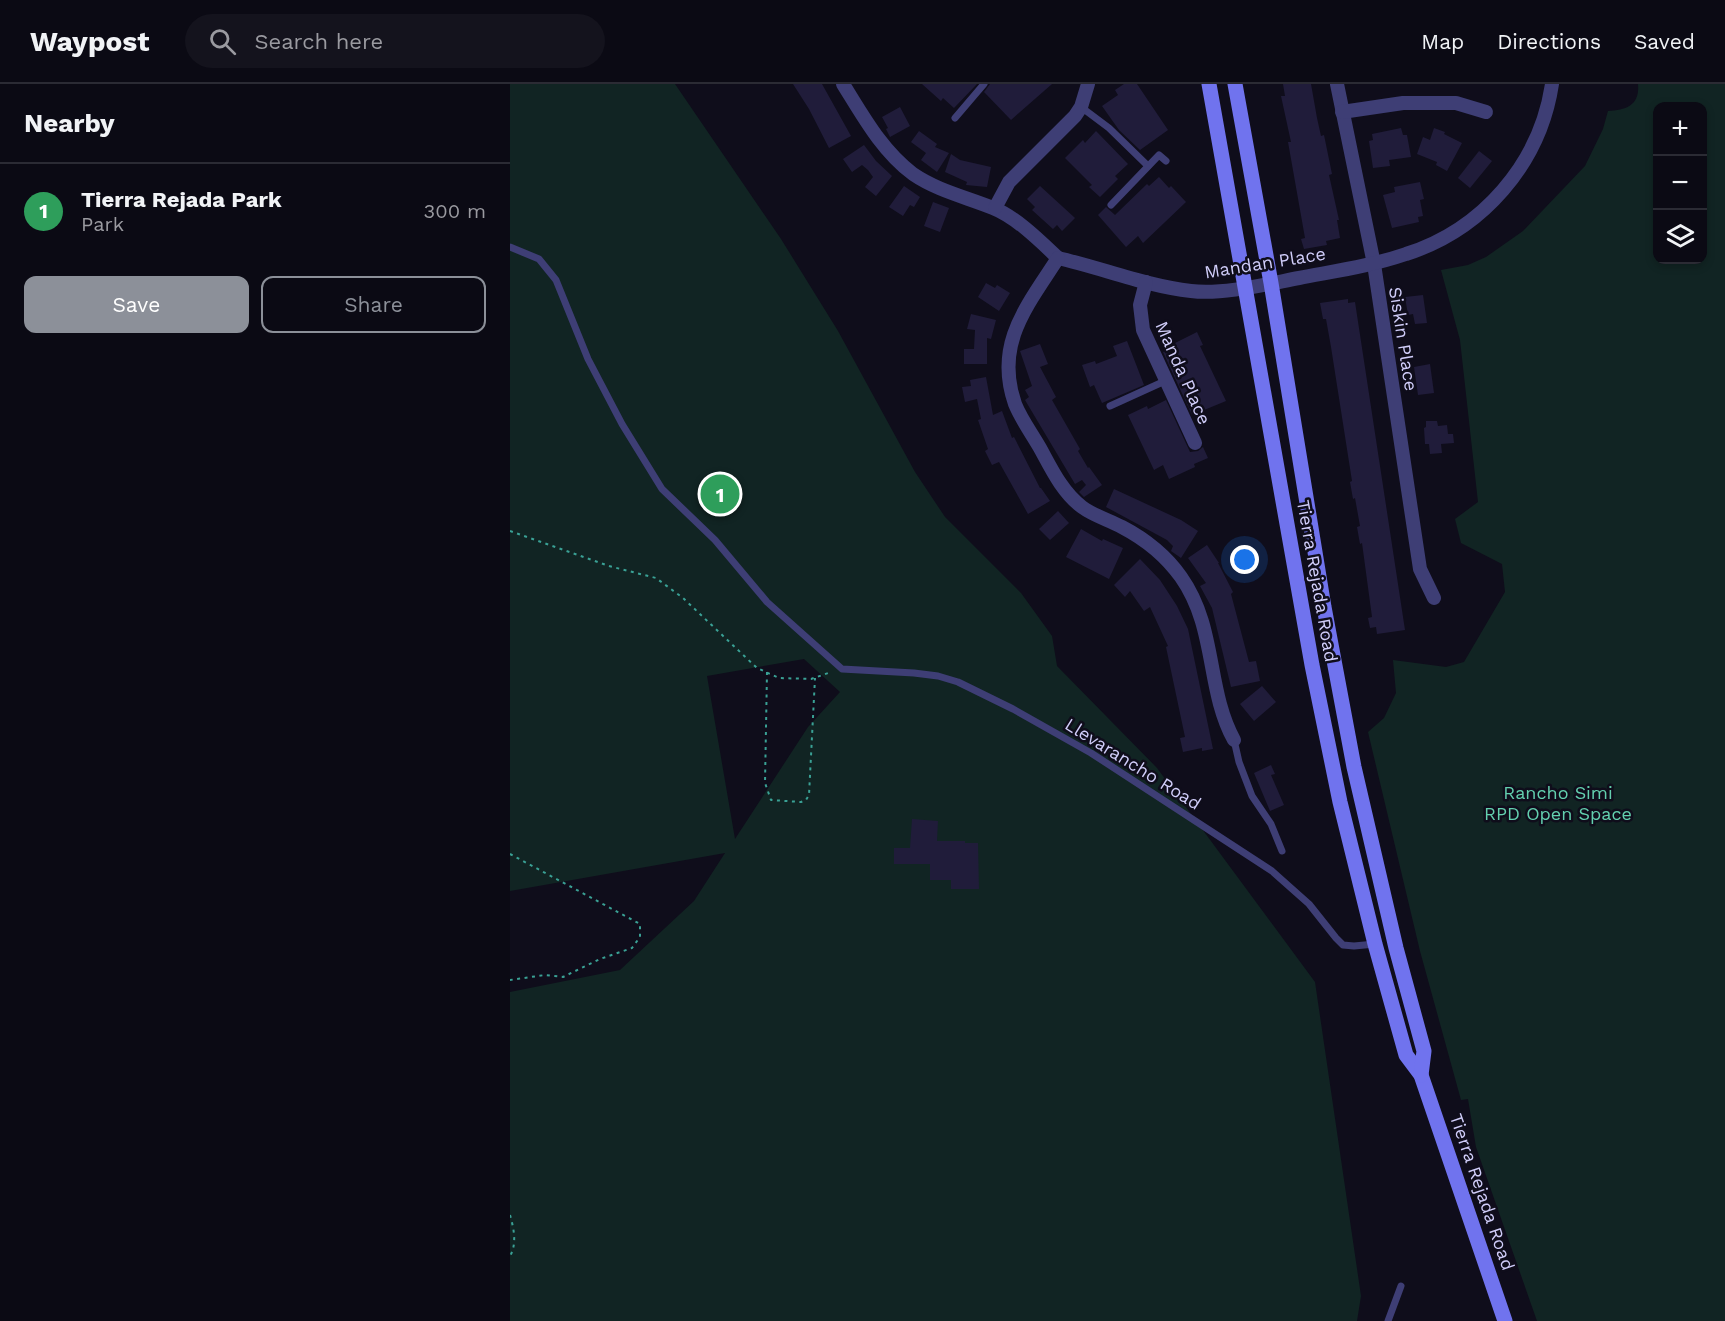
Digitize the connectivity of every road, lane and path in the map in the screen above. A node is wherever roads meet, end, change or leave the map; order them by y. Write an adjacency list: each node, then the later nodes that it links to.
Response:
1 (843, 84): 15 (street)
2 (984, 84): 11 (lane)
3 (1088, 84): 8 (street)
4 (1209, 84): 21 (main road, Tierra Rejada Road)
5 (1235, 84): 20 (main road, Tierra Rejada Road)
6 (1337, 84): 9 (street, Siskin Place)
7 (1552, 84): 18 (street, Mandan Place)
8 (1081, 107): 13 (lane); 15 (street)
9 (1342, 112): 10 (street); 18 (street, Siskin Place)
10 (1486, 112)
11 (955, 118)
12 (1166, 160): 13 (lane)
13 (1148, 166): 14 (lane)
14 (1111, 205)
15 (995, 208): 17 (street)
16 (510, 247): 27 (lane)
17 (1058, 258): 19 (street, Mandan Place); 30 (street)
18 (1374, 264): 20 (street, Mandan Place); 26 (street, Siskin Place)
19 (1146, 282): 21 (street, Mandan Place); 22 (street, Manda Place)
20 (1271, 283): 21 (street, Mandan Place); 35 (main road, Tierra Rejada Road)
21 (1246, 287): 33 (main road, Tierra Rejada Road)
22 (1165, 381): 23 (lane); 24 (street, Manda Place)
23 (1110, 406)
24 (1195, 443)
25 (510, 531): 28 (path)
26 (1434, 598)
27 (842, 669): 29 (path); 33 (lane, Llevarancho Road)
28 (767, 672): 29 (path); 29 (path)
29 (815, 678)
30 (1234, 740): 31 (lane)
31 (1282, 851)
32 (510, 854): 34 (path)
33 (1375, 944): 35 (main road, Tierra Rejada Road)
34 (510, 980)
35 (1421, 1075): 40 (main road, Tierra Rejada Road)
36 (510, 1215): 37 (path)
37 (510, 1256)
38 (1401, 1286): 39 (lane)
39 (1388, 1321)
40 (1505, 1321)

